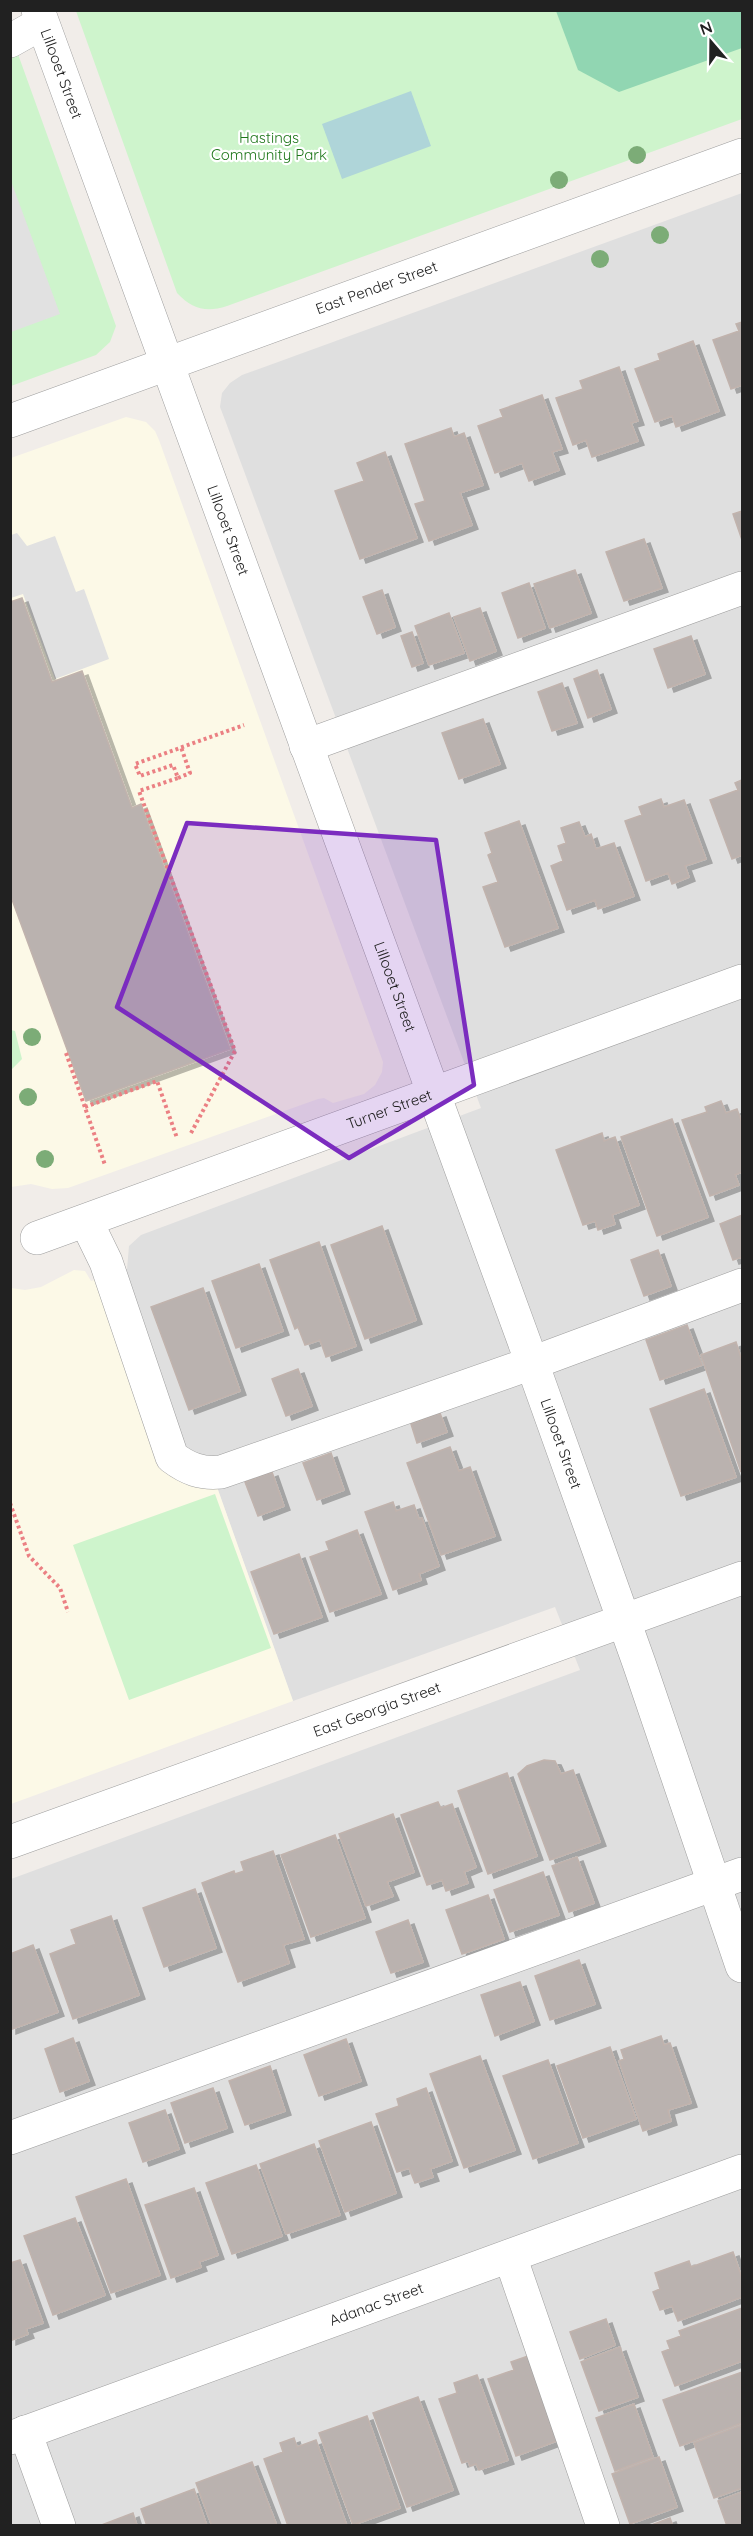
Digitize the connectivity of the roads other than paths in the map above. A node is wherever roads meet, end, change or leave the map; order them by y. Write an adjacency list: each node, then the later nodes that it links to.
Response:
1 (40, 17): 2 (street); 4 (street, Lillooet Street)
2 (10, 41)
3 (742, 155): 4 (street, East Pender Street)
4 (167, 364): 5 (street, East Pender Street); 7 (street, Lillooet Street)
5 (10, 421)
6 (742, 588): 7 (street)
7 (306, 747): 9 (street, Lillooet Street)
8 (742, 981): 9 (street, Turner Street)
9 (433, 1094): 10 (street, Turner Street); 13 (street, Lillooet Street)
10 (86, 1221): 11 (street, Turner Street); 13 (street)
11 (38, 1238)
12 (742, 1285): 13 (street)
13 (532, 1363): 15 (street, Lillooet Street)
14 (742, 1578): 15 (street, East Georgia Street)
15 (625, 1622): 16 (street, East Georgia Street); 17 (street, Lillooet Street)
16 (10, 1842)
17 (729, 1878): 18 (street, Lillooet Street); 19 (street)
18 (742, 1966)
19 (10, 2138)
20 (742, 2171): 21 (street, Adanac Street)
21 (510, 2256): 22 (street, Adanac Street); 24 (street)
22 (18, 2435): 23 (street)
23 (60, 2526)
24 (603, 2526)

